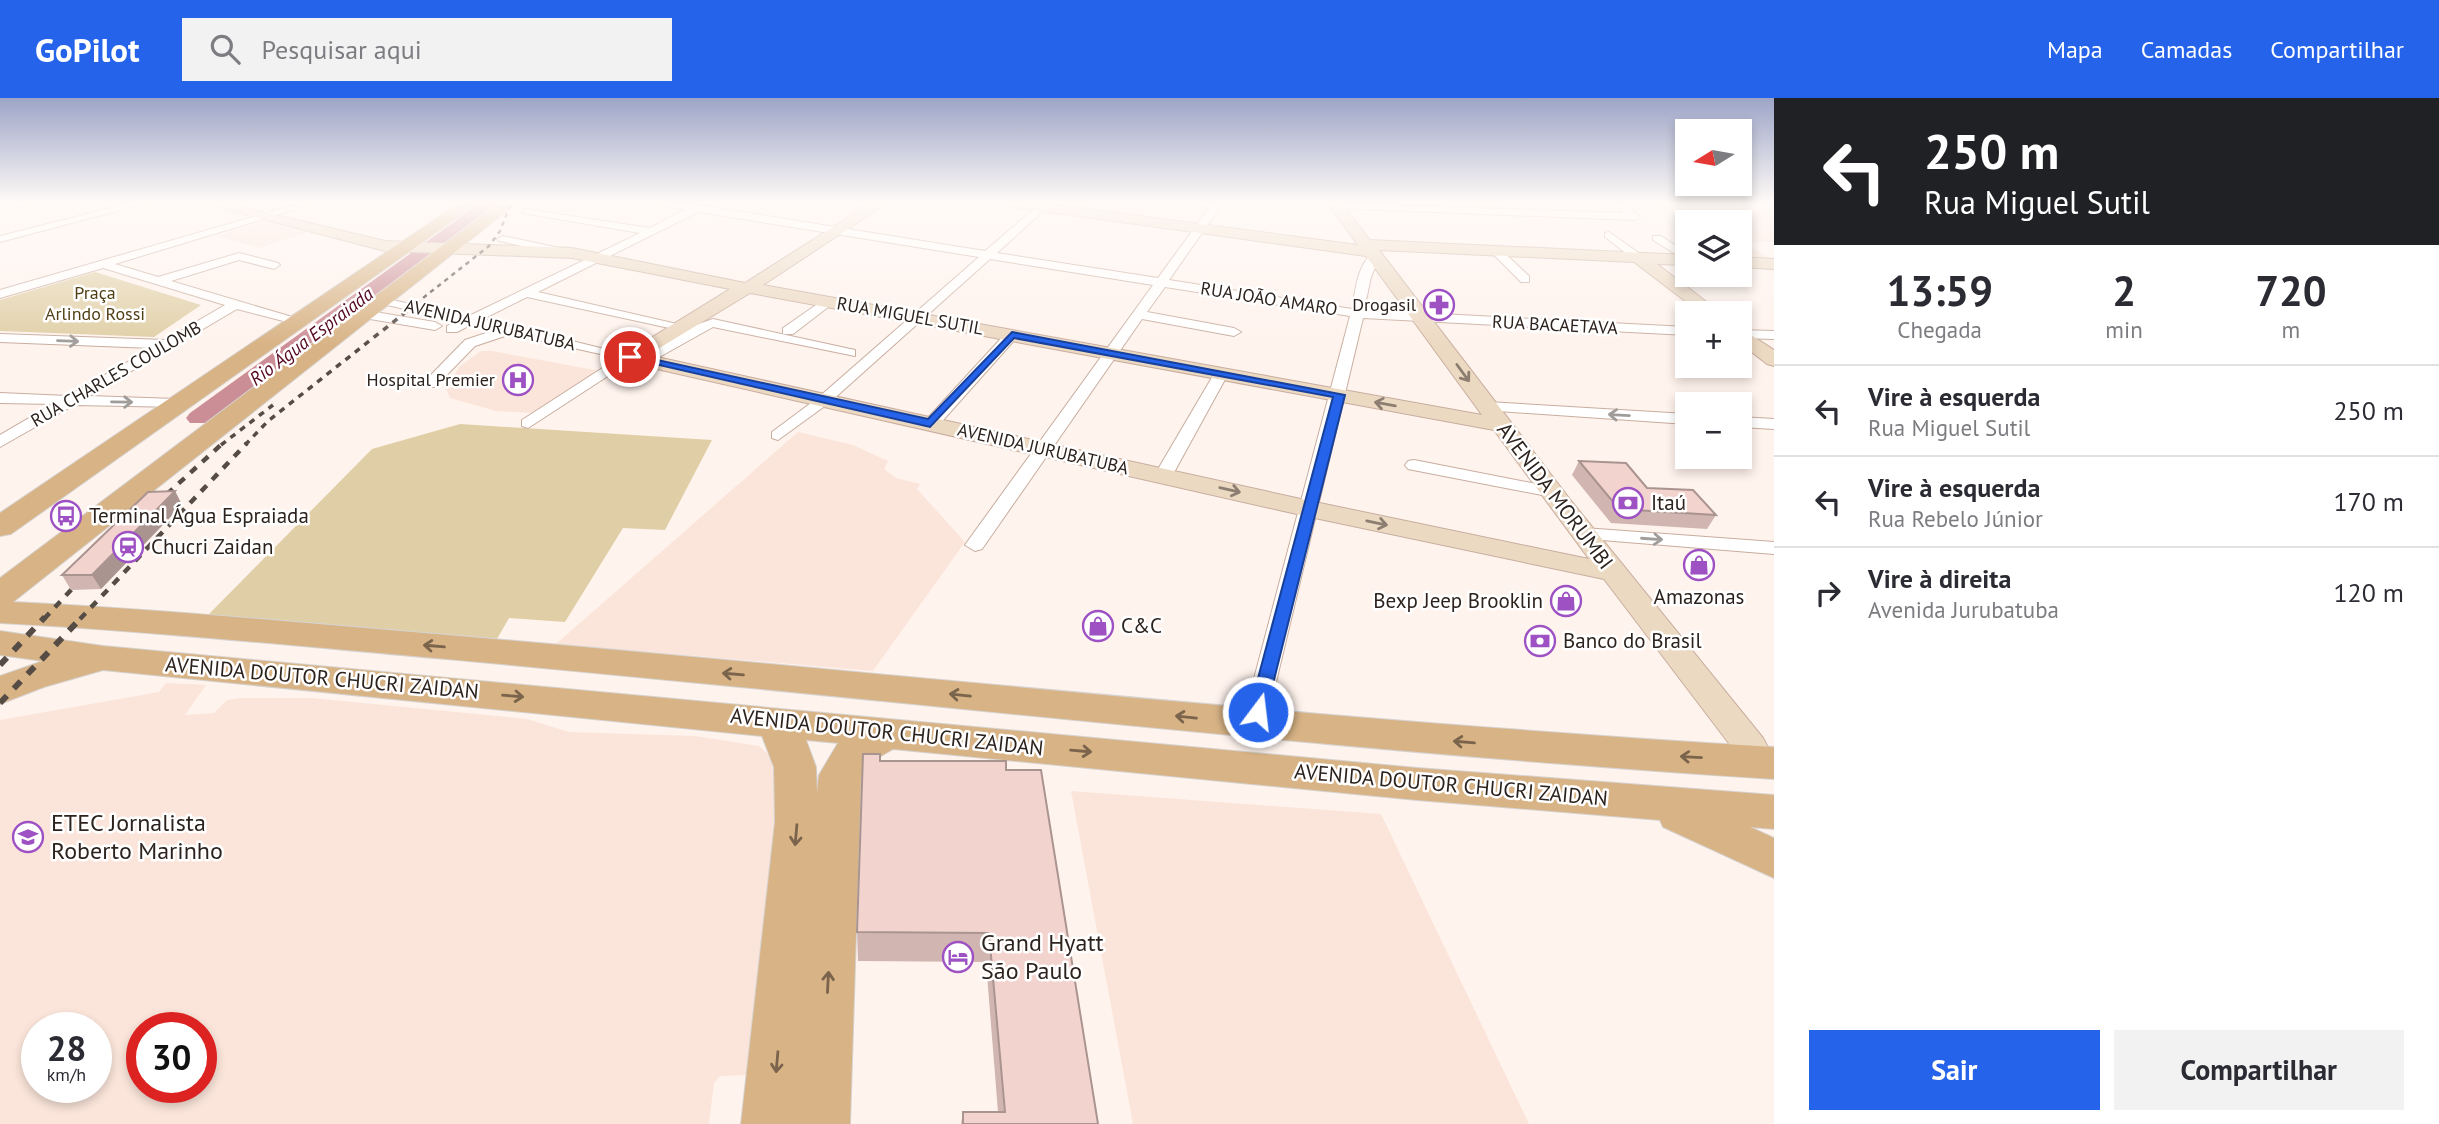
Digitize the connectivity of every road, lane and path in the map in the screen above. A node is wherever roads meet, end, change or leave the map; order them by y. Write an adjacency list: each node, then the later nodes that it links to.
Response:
1 (148, 251): 20 (street)
2 (406, 251): 38 (main road); 79 (main road)
3 (441, 251): 32 (main road)
4 (518, 251): 14 (street, RUA MIGUEL SUTIL)
5 (562, 251): 14 (street, RUA MIGUEL SUTIL)
6 (612, 251): 16 (street)
7 (802, 251): 26 (street)
8 (963, 251): 15 (street, RUA JOÃO AMARO)
9 (994, 251): 15 (street)
10 (1184, 251): 25 (street)
11 (1371, 251): 12 (street); 33 (street); 36 (street, AVENIDA MORUMBI)
12 (1496, 251): 17 (street); 23 (street)
13 (1630, 251): 17 (street)
14 (572, 253): 16 (street, RUA MIGUEL SUTIL)
15 (989, 255): 25 (street, RUA JOÃO AMARO); 35 (street)
16 (598, 258): 26 (street, RUA MIGUEL SUTIL); 27 (street)
17 (1639, 258): 18 (street); 30 (street)
18 (1675, 259)
19 (1752, 263): 21 (street)
20 (103, 264): 24 (street); 28 (street)
21 (1774, 264)
22 (274, 265): 24 (street)
23 (1525, 279)
24 (158, 281): 31 (street)
25 (1161, 282): 33 (street, RUA JOÃO AMARO); 34 (street)
26 (746, 285): 29 (street, RUA MIGUEL SUTIL); 39 (street)
27 (526, 293): 37 (street); 39 (street)
28 (0, 294)
29 (830, 301): 35 (street, RUA MIGUEL SUTIL); 43 (street)
30 (1696, 301)
31 (233, 306): 38 (street); 51 (street, RUA CHARLES COULOMB)
32 (383, 306): 37 (street, AVENIDA JURUBATUBA); 40 (street, AVENIDA JURUBATUBA); 82 (main road); 83 (main road)
33 (1359, 314): 36 (street, RUA JOÃO AMARO); 58 (street)
34 (1140, 315): 44 (street); 53 (street)
35 (917, 317): 46 (street, RUA MIGUEL SUTIL); 60 (street)
36 (1422, 318): 42 (street, RUA BACAETAVA); 63 (street, AVENIDA MORUMBI, one-way to 63)
37 (470, 320): 40 (street); 41 (street, AVENIDA JURUBATUBA)
38 (294, 323): 62 (main road)
39 (683, 327): 54 (street)
40 (452, 329): 48 (street, AVENIDA JURUBATUBA)
41 (510, 329): 48 (street); 54 (street, AVENIDA JURUBATUBA)
42 (1675, 330)
43 (788, 331)
44 (1234, 332)
45 (1752, 334): 47 (street)
46 (1012, 335): 53 (street, RUA MIGUEL SUTIL); 67 (street)
47 (1774, 335)
48 (485, 337): 57 (street)
49 (0, 338): 51 (street, one-way to 51)
50 (1752, 343): 55 (street)
51 (167, 344): 61 (street, RUA CHARLES COULOMB)
52 (850, 353): 54 (street)
53 (1113, 354): 56 (street, RUA MIGUEL SUTIL); 71 (street)
54 (638, 359): 60 (street, AVENIDA JURUBATUBA); 65 (street)
55 (1774, 360)
56 (1221, 374): 58 (street, RUA MIGUEL SUTIL); 72 (street)
57 (429, 384)
58 (1339, 395): 63 (street, RUA MIGUEL SUTIL, one-way to 58); 75 (street)
59 (0, 398): 61 (street)
60 (824, 400): 67 (street, AVENIDA JURUBATUBA); 69 (street)
61 (69, 401): 62 (street, one-way to 62); 70 (street, RUA CHARLES COULOMB)
62 (176, 404): 76 (main road)
63 (1494, 416): 64 (street, one-way to 63); 74 (street, AVENIDA MORUMBI)
64 (1675, 419)
65 (528, 423)
66 (1752, 423): 68 (street)
67 (930, 424): 71 (street, AVENIDA JURUBATUBA)
68 (1774, 424)
69 (778, 435)
70 (0, 442)
71 (1045, 449): 72 (street, AVENIDA JURUBATUBA); 78 (street)
72 (1170, 465): 75 (street, AVENIDA JURUBATUBA, one-way to 75)
73 (1414, 465): 74 (street)
74 (1552, 492): 77 (street, AVENIDA MORUMBI)
75 (1310, 509): 81 (street, AVENIDA JURUBATUBA, one-way to 81); 90 (street)
76 (0, 527)
77 (1584, 534): 80 (street, one-way to 80); 81 (street, AVENIDA MORUMBI)
78 (975, 545)
79 (0, 547)
80 (1774, 548)
81 (1614, 572): 93 (street, AVENIDA MORUMBI)
82 (55, 576): 83 (main road); 84 (main road)
83 (7, 607): 84 (main road, AVENIDA DOUTOR CHUCRI ZAIDAN); 85 (main road)
84 (83, 617): 86 (main road); 90 (main road, AVENIDA DOUTOR CHUCRI ZAIDAN, one-way to 84)
85 (0, 643): 86 (main road, AVENIDA DOUTOR CHUCRI ZAIDAN)
86 (41, 649): 87 (main road, AVENIDA DOUTOR CHUCRI ZAIDAN)
87 (103, 658): 88 (main road); 89 (main road, AVENIDA DOUTOR CHUCRI ZAIDAN, one-way to 89)
88 (0, 691)
89 (774, 721): 91 (main road, AVENIDA DOUTOR CHUCRI ZAIDAN); 92 (main road)
90 (1254, 724): 93 (main road, AVENIDA DOUTOR CHUCRI ZAIDAN, one-way to 90)
91 (890, 732): 92 (main road); 94 (main road, AVENIDA DOUTOR CHUCRI ZAIDAN, one-way to 94)
92 (819, 768): 97 (main road, one-way to 97); 98 (main road, one-way to 92)
93 (1769, 772)
94 (1650, 802): 95 (main road, AVENIDA DOUTOR CHUCRI ZAIDAN); 96 (main road)
95 (1774, 812)
96 (1774, 859)
97 (770, 1124)
98 (821, 1124)

